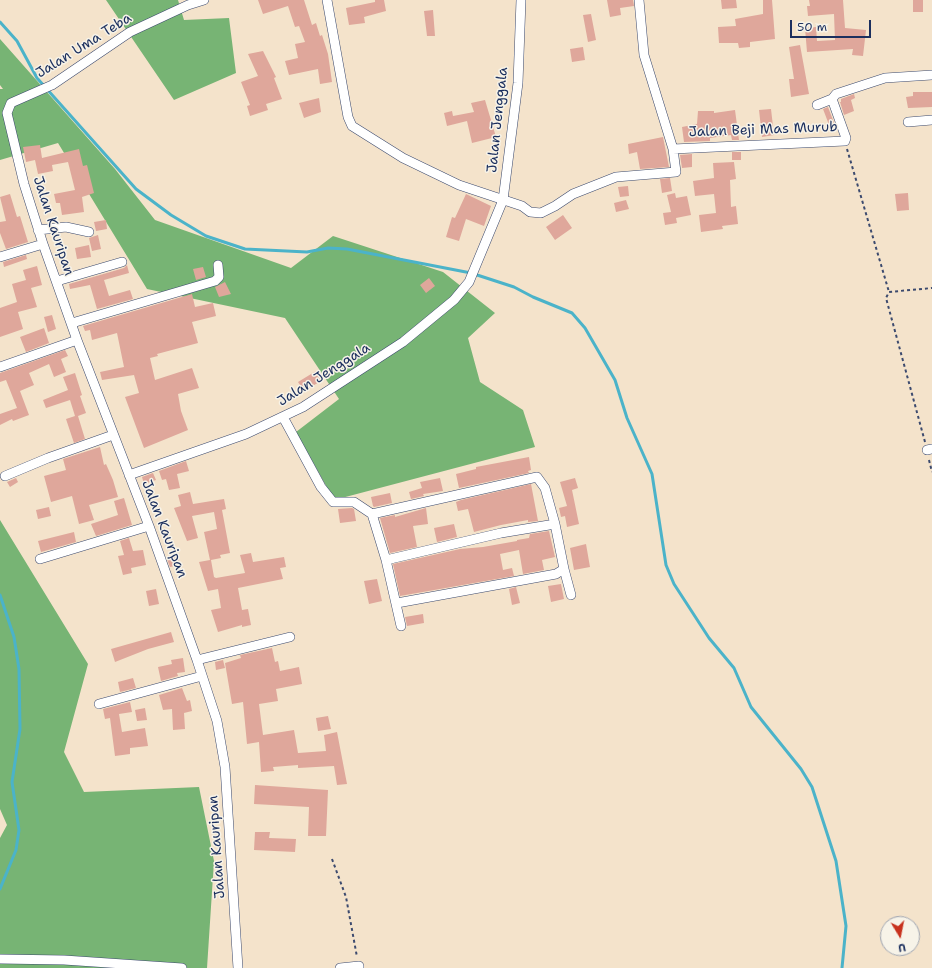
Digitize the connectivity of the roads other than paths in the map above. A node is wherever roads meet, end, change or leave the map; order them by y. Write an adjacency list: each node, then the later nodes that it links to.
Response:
1 (204, 0): 8 (street, Jalan Uma Teba)
2 (327, 0): 12 (street)
3 (521, 0): 12 (street, Jalan Jenggala)
4 (639, 0): 11 (street)
5 (932, 75): 6 (street)
6 (832, 99): 7 (street); 11 (street, Jalan Beji Mas Murub)
7 (817, 105)
8 (7, 113): 13 (street, Jalan Kauripan)
9 (932, 120): 10 (street)
10 (908, 122)
11 (673, 148): 12 (street, Jalan Beji Mas Murub)
12 (503, 200): 23 (street, Jalan Jenggala)
13 (38, 230): 14 (street); 15 (street, Jalan Kauripan)
14 (89, 232)
15 (42, 244): 16 (street); 19 (street, Jalan Kauripan)
16 (0, 257)
17 (122, 262): 19 (street)
18 (218, 265): 20 (street)
19 (57, 282): 20 (street, Jalan Kauripan)
20 (72, 323): 21 (street, Jalan Kauripan)
21 (77, 340): 22 (street); 24 (street, Jalan Kauripan)
22 (0, 367)
23 (283, 417): 25 (street, Jalan Jenggala); 27 (street)
24 (113, 435): 25 (street, Jalan Kauripan); 26 (street)
25 (129, 475): 29 (street, Jalan Kauripan)
26 (5, 476)
27 (372, 514): 28 (street); 31 (street)
28 (555, 524): 31 (street); 32 (street)
29 (149, 526): 30 (street); 37 (street, Jalan Kauripan)
30 (40, 559)
31 (386, 560): 34 (street)
32 (564, 569): 33 (street); 34 (street)
33 (571, 595)
34 (397, 603): 35 (street)
35 (401, 626)
36 (290, 637): 37 (street)
37 (197, 660): 38 (street, Jalan Kauripan)
38 (202, 676): 39 (street); 43 (street, Jalan Kauripan)
39 (99, 704)
40 (0, 959): 42 (street)
41 (359, 967): 44 (street)
42 (182, 968)
43 (238, 968)
44 (340, 968)

